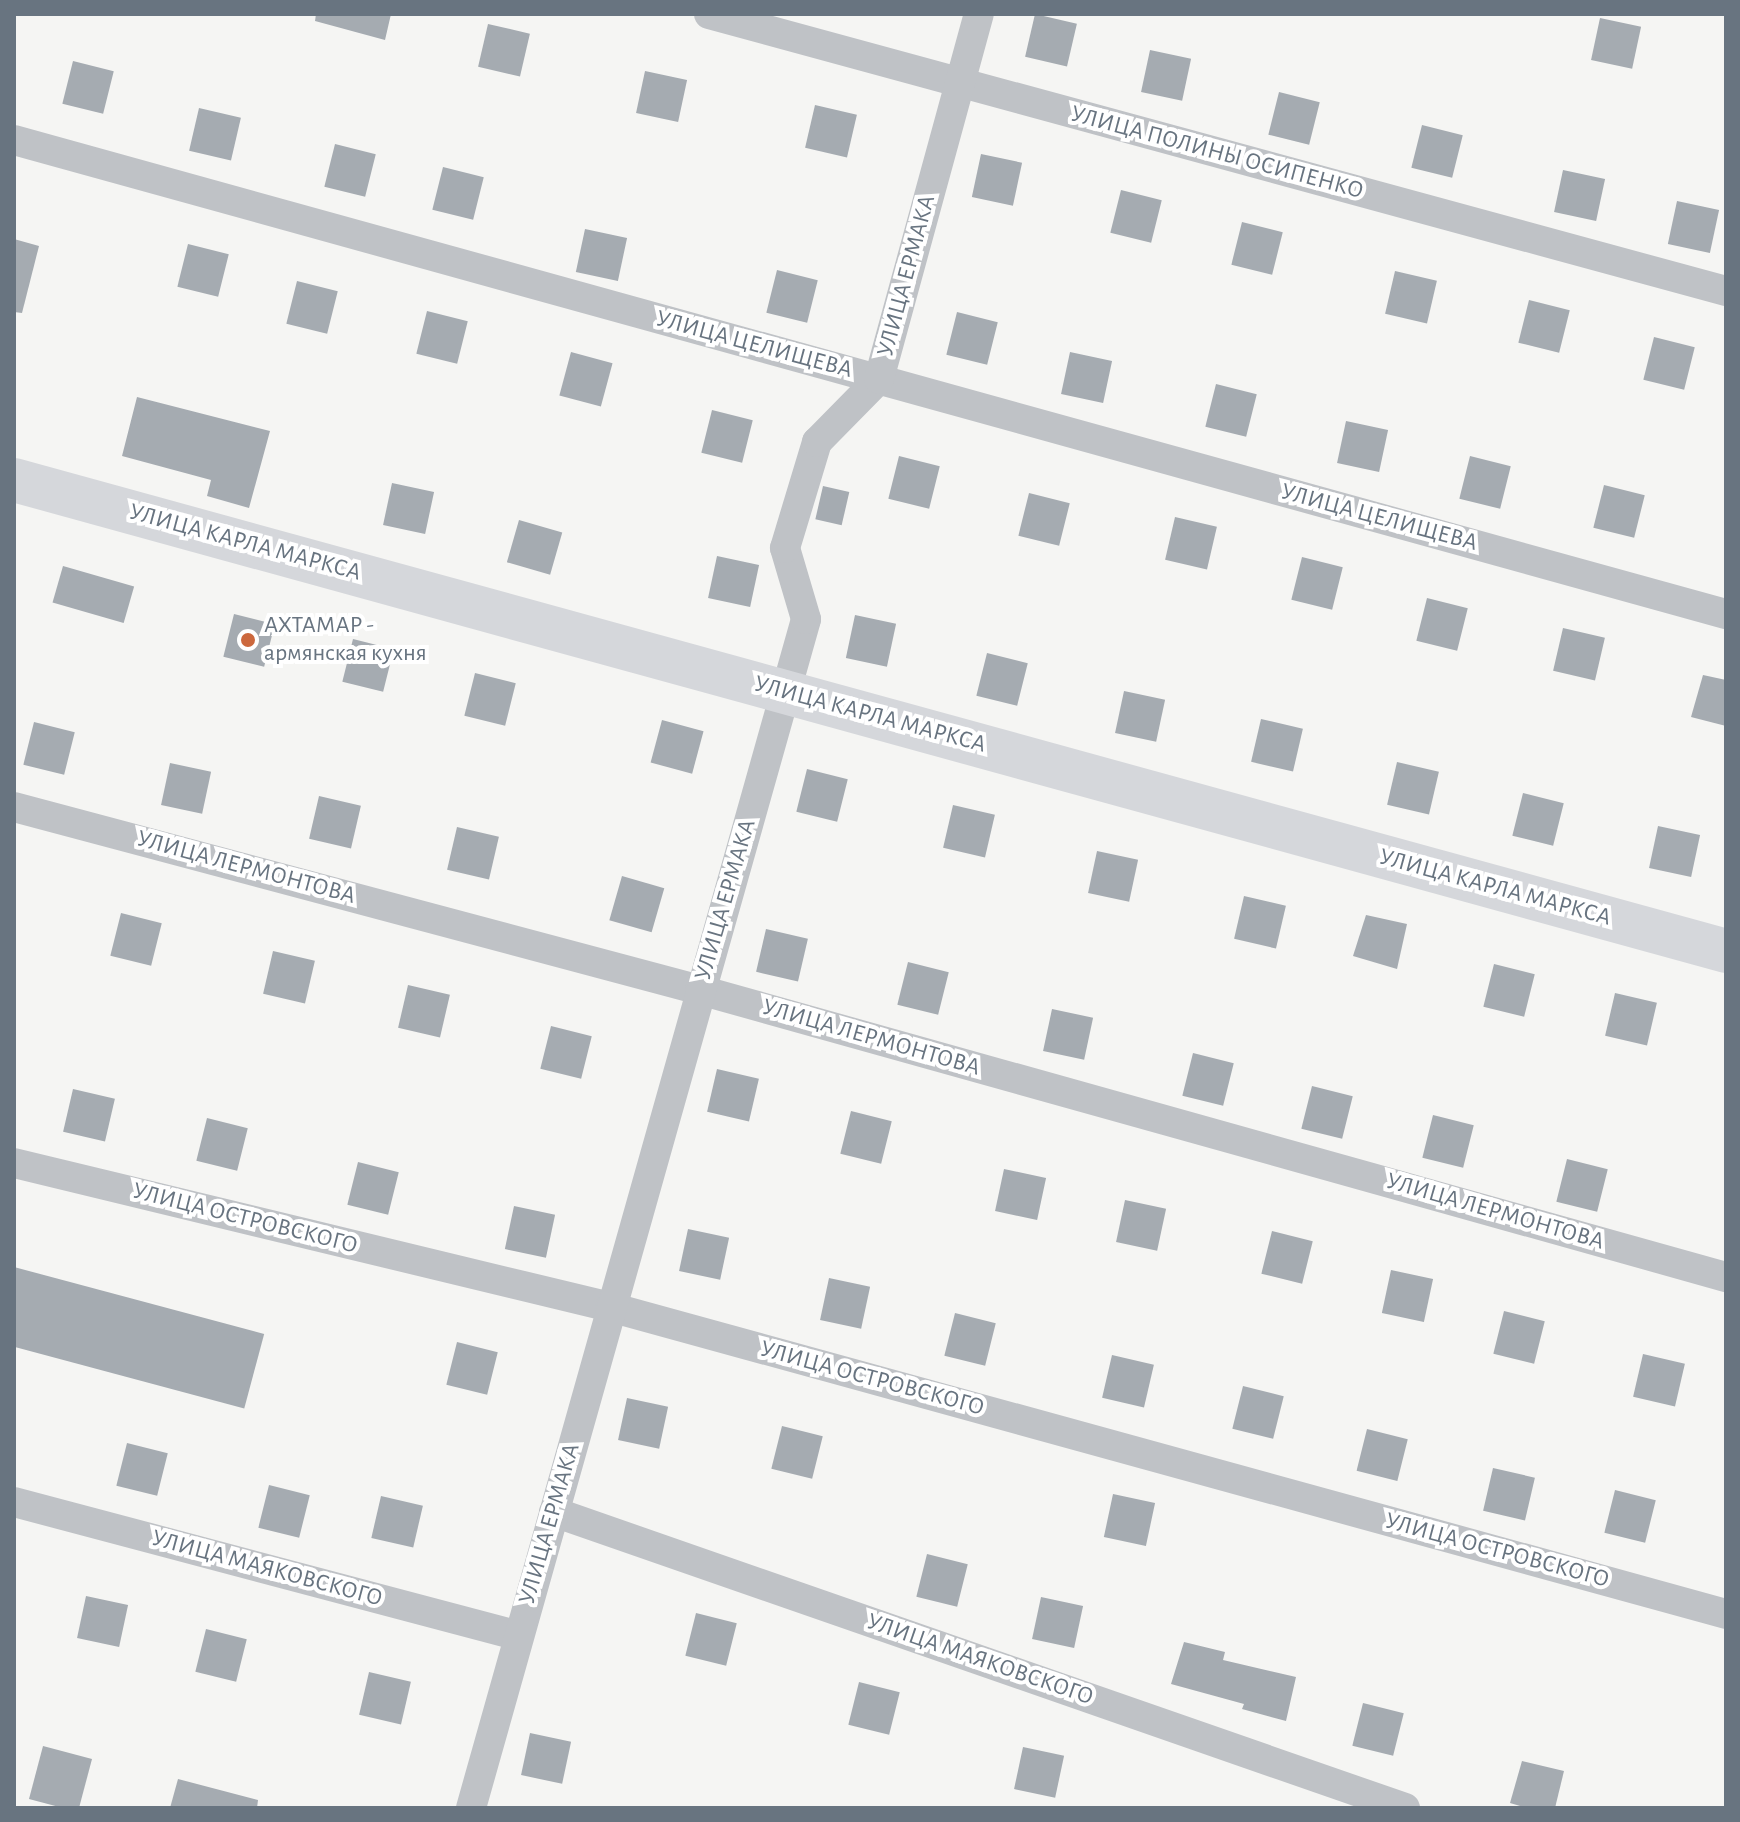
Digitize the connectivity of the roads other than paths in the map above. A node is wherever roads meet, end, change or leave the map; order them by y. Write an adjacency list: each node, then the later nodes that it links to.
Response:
1 (709, 14): 3 (street, УЛИЦА ПОЛИНЫ ОСИПЕНКО)
2 (979, 14): 3 (street, УЛИЦА ЕРМАКА)
3 (960, 84): 5 (street, УЛИЦА ПОЛИНЫ ОСИПЕНКО); 6 (street, УЛИЦА ЕРМАКА)
4 (14, 140): 6 (street, УЛИЦА ЦЕЛИЩЕВА)
5 (1726, 291)
6 (879, 379): 8 (street, УЛИЦА ЦЕЛИЩЕВА); 9 (street, УЛИЦА ЕРМАКА)
7 (14, 480): 9 (main road, УЛИЦА КАРЛА МАРКСА)
8 (1726, 614)
9 (787, 692): 11 (main road, УЛИЦА КАРЛА МАРКСА); 12 (street, УЛИЦА ЕРМАКА)
10 (14, 807): 12 (street, УЛИЦА ЛЕРМОНТОВА)
11 (1726, 951)
12 (700, 990): 14 (street, УЛИЦА ЛЕРМОНТОВА); 15 (street, УЛИЦА ЕРМАКА)
13 (14, 1163): 15 (street, УЛИЦА ОСТРОВСКОГО)
14 (1726, 1277)
15 (610, 1307): 17 (street, УЛИЦА ЕРМАКА); 18 (street, УЛИЦА ОСТРОВСКОГО)
16 (14, 1502): 19 (street, УЛИЦА МАЯКОВСКОГО)
17 (554, 1512): 19 (street, УЛИЦА ЕРМАКА); 21 (street, УЛИЦА МАЯКОВСКОГО)
18 (1726, 1614)
19 (519, 1636): 20 (street, УЛИЦА ЕРМАКА)
20 (471, 1808)
21 (1405, 1808)

